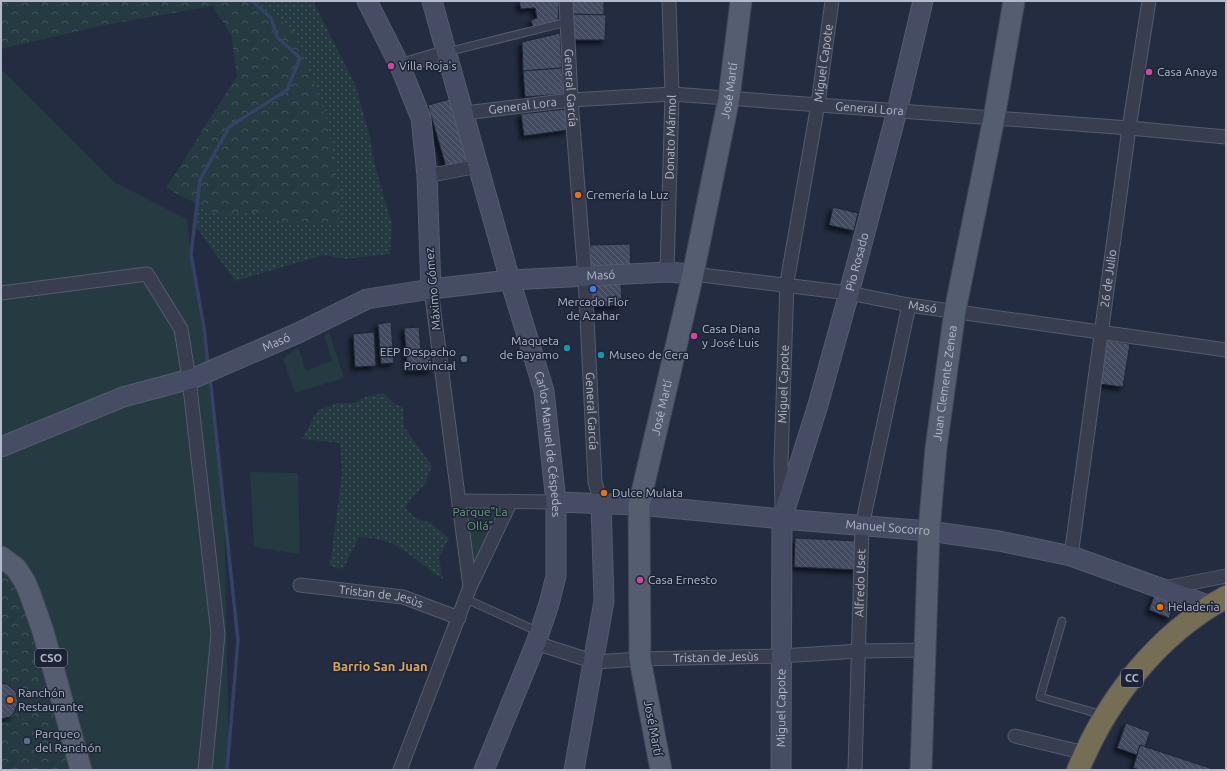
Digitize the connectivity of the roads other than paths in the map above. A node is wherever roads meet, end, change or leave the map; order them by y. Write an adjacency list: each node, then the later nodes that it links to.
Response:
1 (367, 1): 12 (street, Máximo Gómez)
2 (432, 1): 11 (street, Carlos Manuel de Céspedes)
3 (566, 1): 10 (street, General García)
4 (669, 1): 13 (street, Donato Mármol)
5 (741, 1): 14 (main road, José Martí)
6 (832, 1): 16 (street, Miguel Capote)
7 (923, 1): 17 (street, Pio Rosado)
8 (1014, 1): 19 (main road, Juan Clemente Zenea)
9 (1149, 1): 20 (street, 26 de Julio)
10 (567, 22): 11 (lane); 15 (street, General García)
11 (447, 52): 12 (street); 18 (street, Carlos Manuel de Céspedes)
12 (400, 66): 23 (street, Máximo Gómez)
13 (672, 94): 14 (street, General Lora); 15 (street, General Lora); 24 (street, Donato Mármol)
14 (729, 98): 16 (street, General Lora); 25 (main road, José Martí)
15 (571, 100): 18 (street, General Lora); 26 (street, General García)
16 (818, 104): 17 (street, General Lora); 28 (street, Miguel Capote)
17 (897, 111): 19 (street, General Lora); 31 (street, Pio Rosado)
18 (465, 113): 22 (street, Carlos Manuel de Céspedes)
19 (994, 118): 20 (street, General Lora); 33 (main road, Juan Clemente Zenea)
20 (1129, 128): 21 (street, General Lora); 34 (street, 26 de Julio)
21 (1226, 137)
22 (478, 166): 23 (street); 27 (street, Carlos Manuel de Céspedes)
23 (427, 176): 29 (street, Máximo Gómez)
24 (667, 272): 25 (street, Masó); 26 (street, Masó)
25 (693, 274): 28 (street, Masó); 43 (main road, José Martí)
26 (585, 277): 27 (street, Masó); 42 (street, General García)
27 (510, 280): 29 (street, Masó); 41 (street, Carlos Manuel de Céspedes)
28 (787, 286): 31 (street, Masó); 44 (street, Miguel Capote)
29 (430, 289): 36 (street, Masó); 39 (street, Máximo Gómez)
30 (1, 293): 36 (street)
31 (849, 294): 32 (street, Masó); 44 (street, Pio Rosado)
32 (909, 305): 33 (street, Masó); 45 (street, Alfredo Uset)
33 (955, 311): 34 (street, Masó); 46 (main road, Juan Clemente Zenea)
34 (1103, 332): 35 (street, Masó); 47 (street, 26 de Julio)
35 (1226, 350)
36 (191, 379): 37 (street, Masó); 67 (street)
37 (7, 444): 38 (street)
38 (1, 458)
39 (459, 501): 40 (street); 51 (street, Máximo Gómez)
40 (511, 501): 41 (street); 51 (street, Máximo Gómez)
41 (556, 502): 42 (street, Manuel Socorro); 57 (street, Carlos Manuel de Céspedes)
42 (601, 503): 43 (street, Manuel Socorro); 62 (street, General García)
43 (639, 505): 44 (street, Manuel Socorro); 61 (main road, José Martí)
44 (782, 519): 45 (street, Manuel Socorro); 60 (street, Miguel Capote)
45 (862, 526): 46 (street, Manuel Socorro); 59 (street, Alfredo Uset)
46 (928, 531): 47 (street, Manuel Socorro); 58 (main road, Juan Clemente Zenea)
47 (1071, 556): 52 (street, Manuel Socorro)
48 (1, 557): 66 (main road, CSO)
49 (1226, 576): 52 (street)
50 (300, 585): 55 (street, Tristan de Jesùs)
51 (470, 586): 53 (street, Máximo Gómez)
52 (1160, 589): 54 (street, Manuel Socorro)
53 (466, 599): 55 (street, Máximo Gómez); 57 (lane, Tristan de Jesùs)
54 (1221, 605): 63 (highway, CC)
55 (459, 618): 68 (street, Máximo Gómez)
56 (1062, 621): 63 (lane)
57 (537, 637): 62 (street, Tristan de Jesùs); 69 (street, Carlos Manuel de Céspedes)
58 (924, 650): 59 (street, Tristan de Jesùs); 74 (main road, Juan Clemente Zenea)
59 (860, 651): 60 (street, Tristan de Jesùs); 73 (street, Alfredo Uset)
60 (781, 656): 61 (street, Tristan de Jesùs); 72 (street, Miguel Capote)
61 (640, 659): 62 (street, Tristan de Jesùs); 71 (main road, José Martí)
62 (595, 662): 70 (street, General García)
63 (1104, 715): 65 (highway, CC)
64 (1015, 736): 65 (street)
65 (1081, 762)
66 (81, 770)
67 (205, 770)
68 (400, 770)
69 (484, 770)
70 (574, 770)
71 (661, 770)
72 (781, 770)
73 (855, 770)
74 (921, 770)

